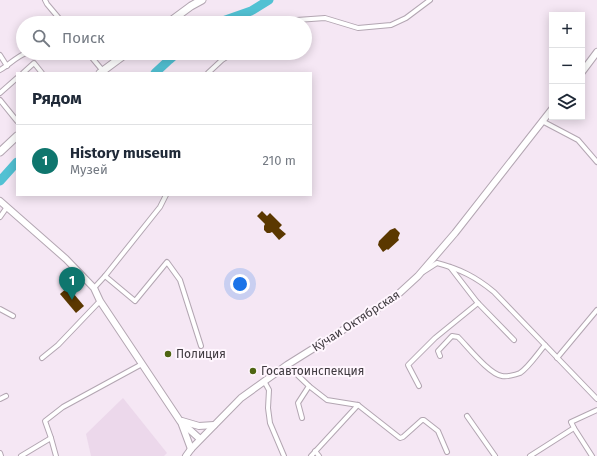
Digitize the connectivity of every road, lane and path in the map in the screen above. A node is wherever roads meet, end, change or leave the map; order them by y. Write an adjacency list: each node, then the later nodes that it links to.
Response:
1 (45, 0): 4 (street)
2 (202, 0): 5 (main road)
3 (430, 0): 6 (street)
4 (57, 16)
5 (177, 16)
6 (312, 19)
7 (597, 52): 14 (main road)
8 (0, 55): 13 (street)
9 (16, 58): 13 (street)
10 (93, 60): 18 (street)
11 (118, 60): 18 (main road)
12 (222, 60): 19 (street)
13 (7, 66): 15 (street)
14 (585, 68)
15 (0, 70)
16 (24, 72): 17 (street)
17 (41, 72)
18 (102, 72)
19 (209, 72)
20 (16, 79): 21 (street)
21 (0, 93)
22 (0, 100): 24 (street)
23 (549, 113): 25 (main road, Кӯчаи Октябрская)
24 (16, 119)
25 (542, 121): 28 (street); 35 (main road, Кӯчаи Октябрская)
26 (16, 137): 27 (main road)
27 (0, 152)
28 (597, 162)
29 (166, 196): 34 (street)
30 (0, 201): 31 (main road)
31 (7, 207): 32 (street); 36 (main road)
32 (0, 217)
33 (449, 266): 35 (street); 38 (street); 43 (street)
34 (105, 276): 36 (street); 44 (street)
35 (418, 276): 49 (main road, Кӯчаи Октябрская)
36 (94, 288): 37 (main road)
37 (100, 301): 46 (street); 48 (main road)
38 (478, 303): 42 (street); 52 (street)
39 (0, 309): 41 (street)
40 (597, 310): 47 (street)
41 (14, 316)
42 (514, 340)
43 (545, 345): 45 (street); 47 (street)
44 (201, 346)
45 (440, 356)
46 (42, 358)
47 (557, 358): 55 (street)
48 (142, 364): 60 (main road); 63 (street)
49 (288, 365): 50 (main road, Кӯчаи Октябрская); 51 (street)
50 (264, 381): 61 (main road, Кӯчаи Октябрская); 73 (street)
51 (309, 386): 56 (street); 59 (street)
52 (419, 386)
53 (6, 396): 54 (street)
54 (0, 398)
55 (597, 399)
56 (358, 405): 66 (street); 67 (street)
57 (597, 410): 62 (street)
58 (468, 416): 76 (street)
59 (302, 418)
60 (180, 421): 61 (main road); 64 (main road); 65 (main road)
61 (214, 425): 64 (main road, Кӯчаи Октябрская)
62 (574, 428): 77 (street); 78 (street)
63 (51, 438): 70 (street); 71 (street)
64 (200, 439): 65 (main road, Кӯчаи Октябрская)
65 (191, 448): 72 (main road, Кӯчаи Октябрская)
66 (315, 451): 74 (street); 75 (street)
67 (447, 452)
68 (0, 453): 69 (street)
69 (1, 456)
70 (21, 456)
71 (56, 456)
72 (186, 456)
73 (284, 456)
74 (311, 456)
75 (319, 456)
76 (495, 456)
77 (530, 456)
78 (592, 456)

